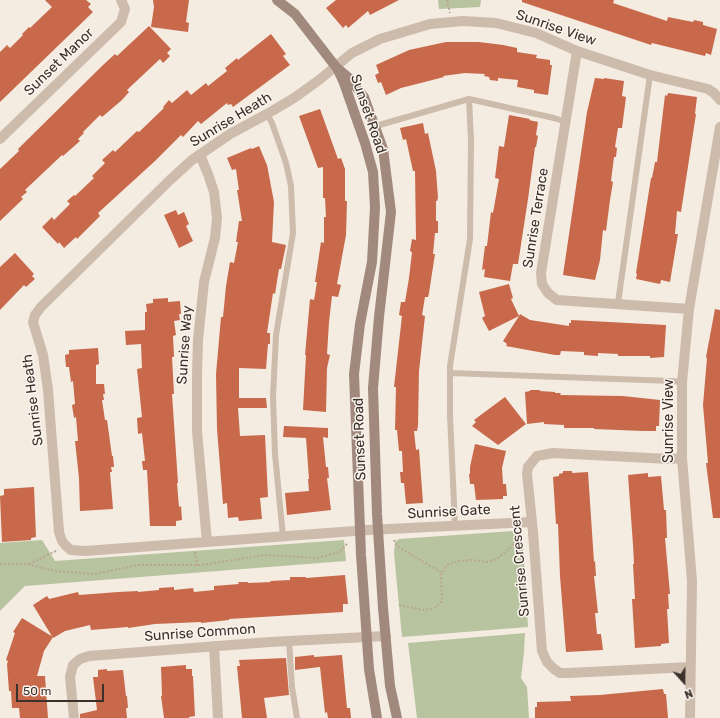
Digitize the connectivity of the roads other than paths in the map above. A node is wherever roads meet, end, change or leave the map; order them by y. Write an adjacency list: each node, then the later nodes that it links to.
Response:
1 (121, 0): 12 (street, Sunset Manor)
2 (277, 0): 4 (street)
3 (577, 51): 4 (street, Sunrise View); 5 (street, Sunrise View); 9 (street, Sunrise Terrace)
4 (336, 66): 8 (street, Sunrise Heath); 10 (street, Sunset Road); 21 (street, Sunset Road)
5 (650, 74): 7 (street, Sunrise View); 14 (lane)
6 (469, 99): 9 (lane); 10 (lane); 16 (lane)
7 (720, 100)
8 (267, 114): 13 (street, Sunrise Heath); 23 (lane)
9 (566, 122): 14 (street, Sunrise Terrace)
10 (376, 126): 22 (street, Sunset Road)
11 (720, 127): 15 (street, Sunrise View)
12 (0, 139)
13 (200, 154): 24 (street, Sunrise Way); 24 (street, Sunrise Heath)
14 (618, 303): 15 (street, Sunrise Terrace)
15 (689, 309): 17 (street, Sunrise View)
16 (450, 373): 17 (lane); 20 (lane)
17 (682, 382): 18 (street, Sunrise View)
18 (682, 458): 19 (street, Sunrise Crescent); 29 (street, Sunrise View)
19 (531, 522): 20 (street, Sunrise Gate); 29 (street, Sunrise Crescent)
20 (455, 526): 22 (street, Sunrise Gate)
21 (364, 530): 22 (street, Sunrise Gate); 23 (street); 26 (street, Sunset Road)
22 (378, 530): 25 (street, Sunset Road)
23 (283, 537): 24 (street)
24 (207, 542)
25 (386, 636): 26 (street, Sunrise Common); 34 (street, Sunset Road)
26 (367, 637): 27 (street, Sunrise Common); 33 (street, Sunset Road)
27 (289, 641): 28 (street, Sunrise Common); 32 (lane)
28 (214, 646): 30 (street, Sunrise Common); 31 (street)
29 (692, 667): 35 (street, Sunrise View)
30 (74, 718)
31 (218, 718)
32 (297, 718)
33 (377, 718)
34 (397, 718)
35 (690, 718)

